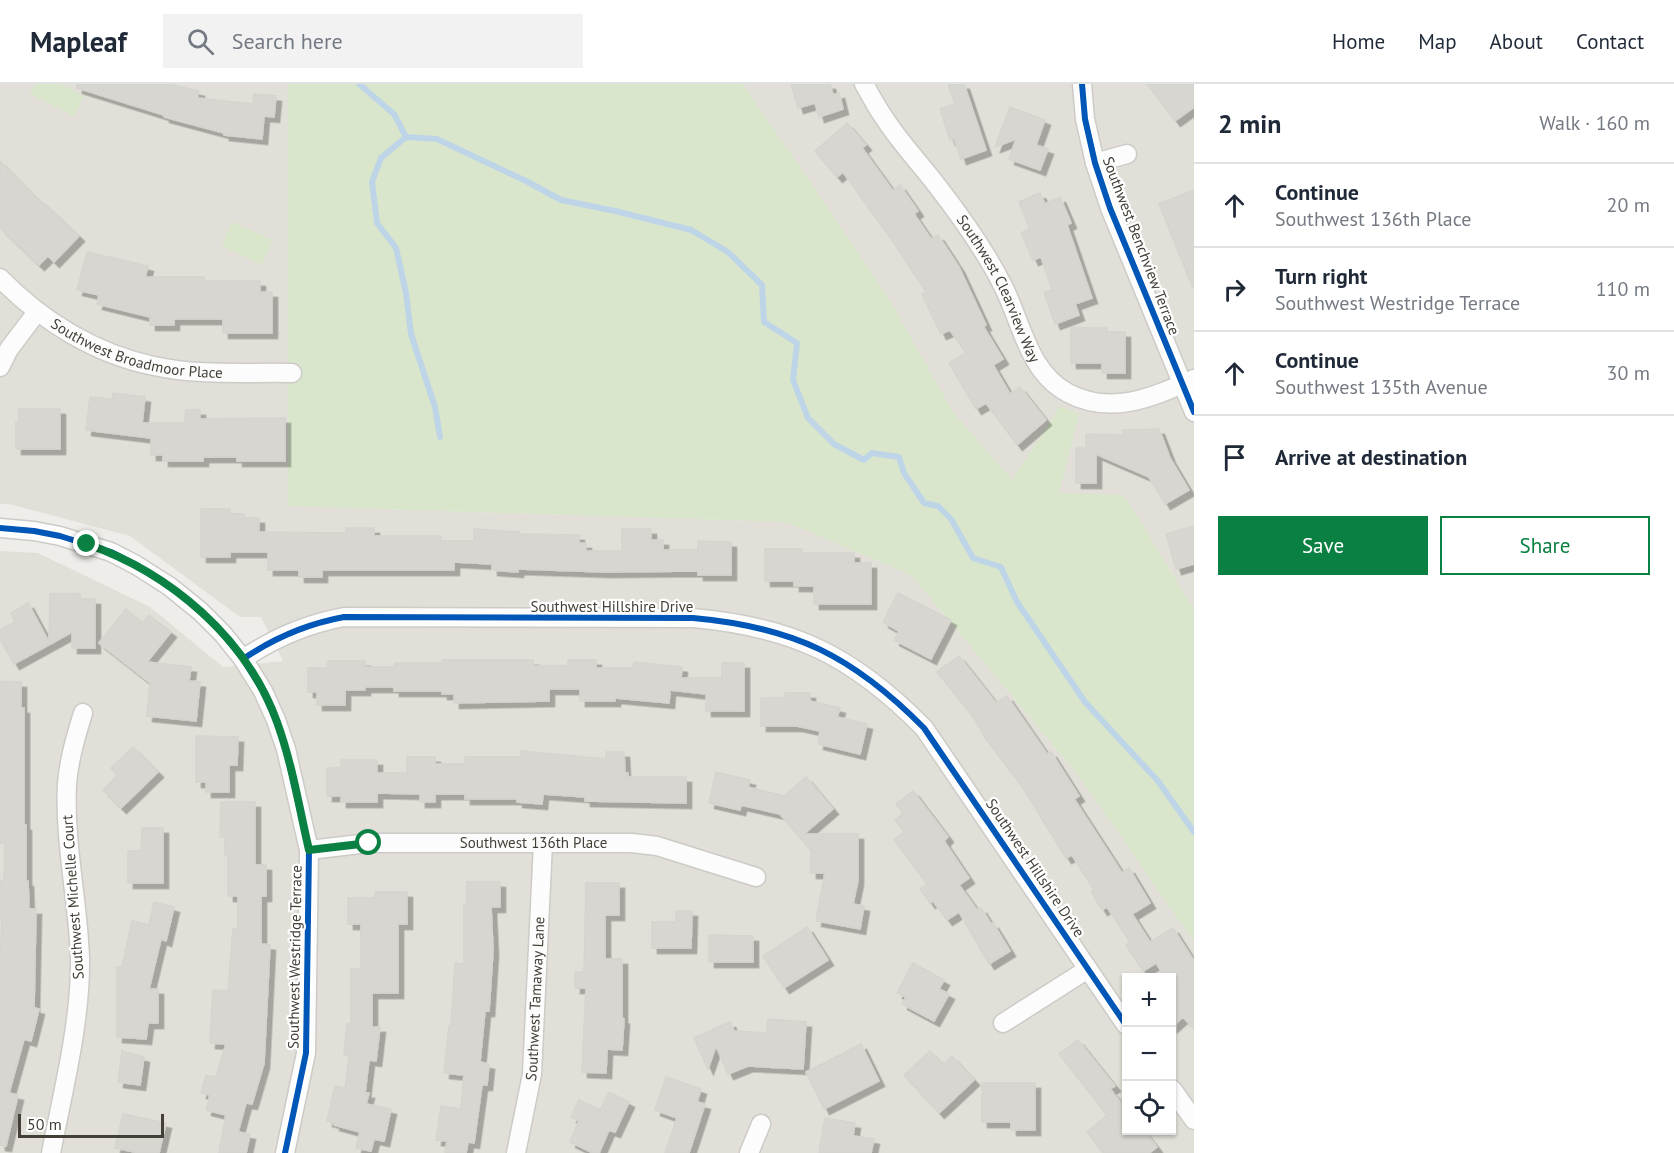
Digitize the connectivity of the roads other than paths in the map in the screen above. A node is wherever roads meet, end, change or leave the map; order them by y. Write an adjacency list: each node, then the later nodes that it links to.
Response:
1 (864, 84): 9 (street, Southwest Clearview Way)
2 (1082, 84): 4 (street, Southwest Benchview Terrace)
3 (1127, 154): 4 (street)
4 (1095, 163): 9 (street, Southwest Benchview Terrace)
5 (0, 278): 6 (street, Southwest Broadmoor Place)
6 (37, 312): 7 (street); 8 (street, Southwest Broadmoor Place)
7 (0, 367)
8 (292, 373)
9 (1188, 382): 10 (street, Southwest Benchview Terrace)
10 (1194, 412)
11 (0, 528): 12 (street, Southwest Westridge Terrace)
12 (243, 659): 15 (street, Southwest Westridge Terrace); 17 (street, Southwest Hillshire Drive)
13 (83, 713): 23 (street, Southwest Michelle Court)
14 (543, 843): 15 (street, Southwest 136th Place); 16 (street, Southwest 136th Place); 25 (street, Southwest Tamaway Lane)
15 (309, 850): 24 (street, Southwest Westridge Terrace)
16 (756, 877)
17 (1088, 969): 18 (street, Southwest Hillshire Drive); 19 (street)
18 (1122, 1019)
19 (1003, 1023)
20 (1176, 1095): 21 (street)
21 (1194, 1120)
22 (761, 1124): 26 (street)
23 (51, 1153)
24 (285, 1153)
25 (516, 1153)
26 (749, 1153)

